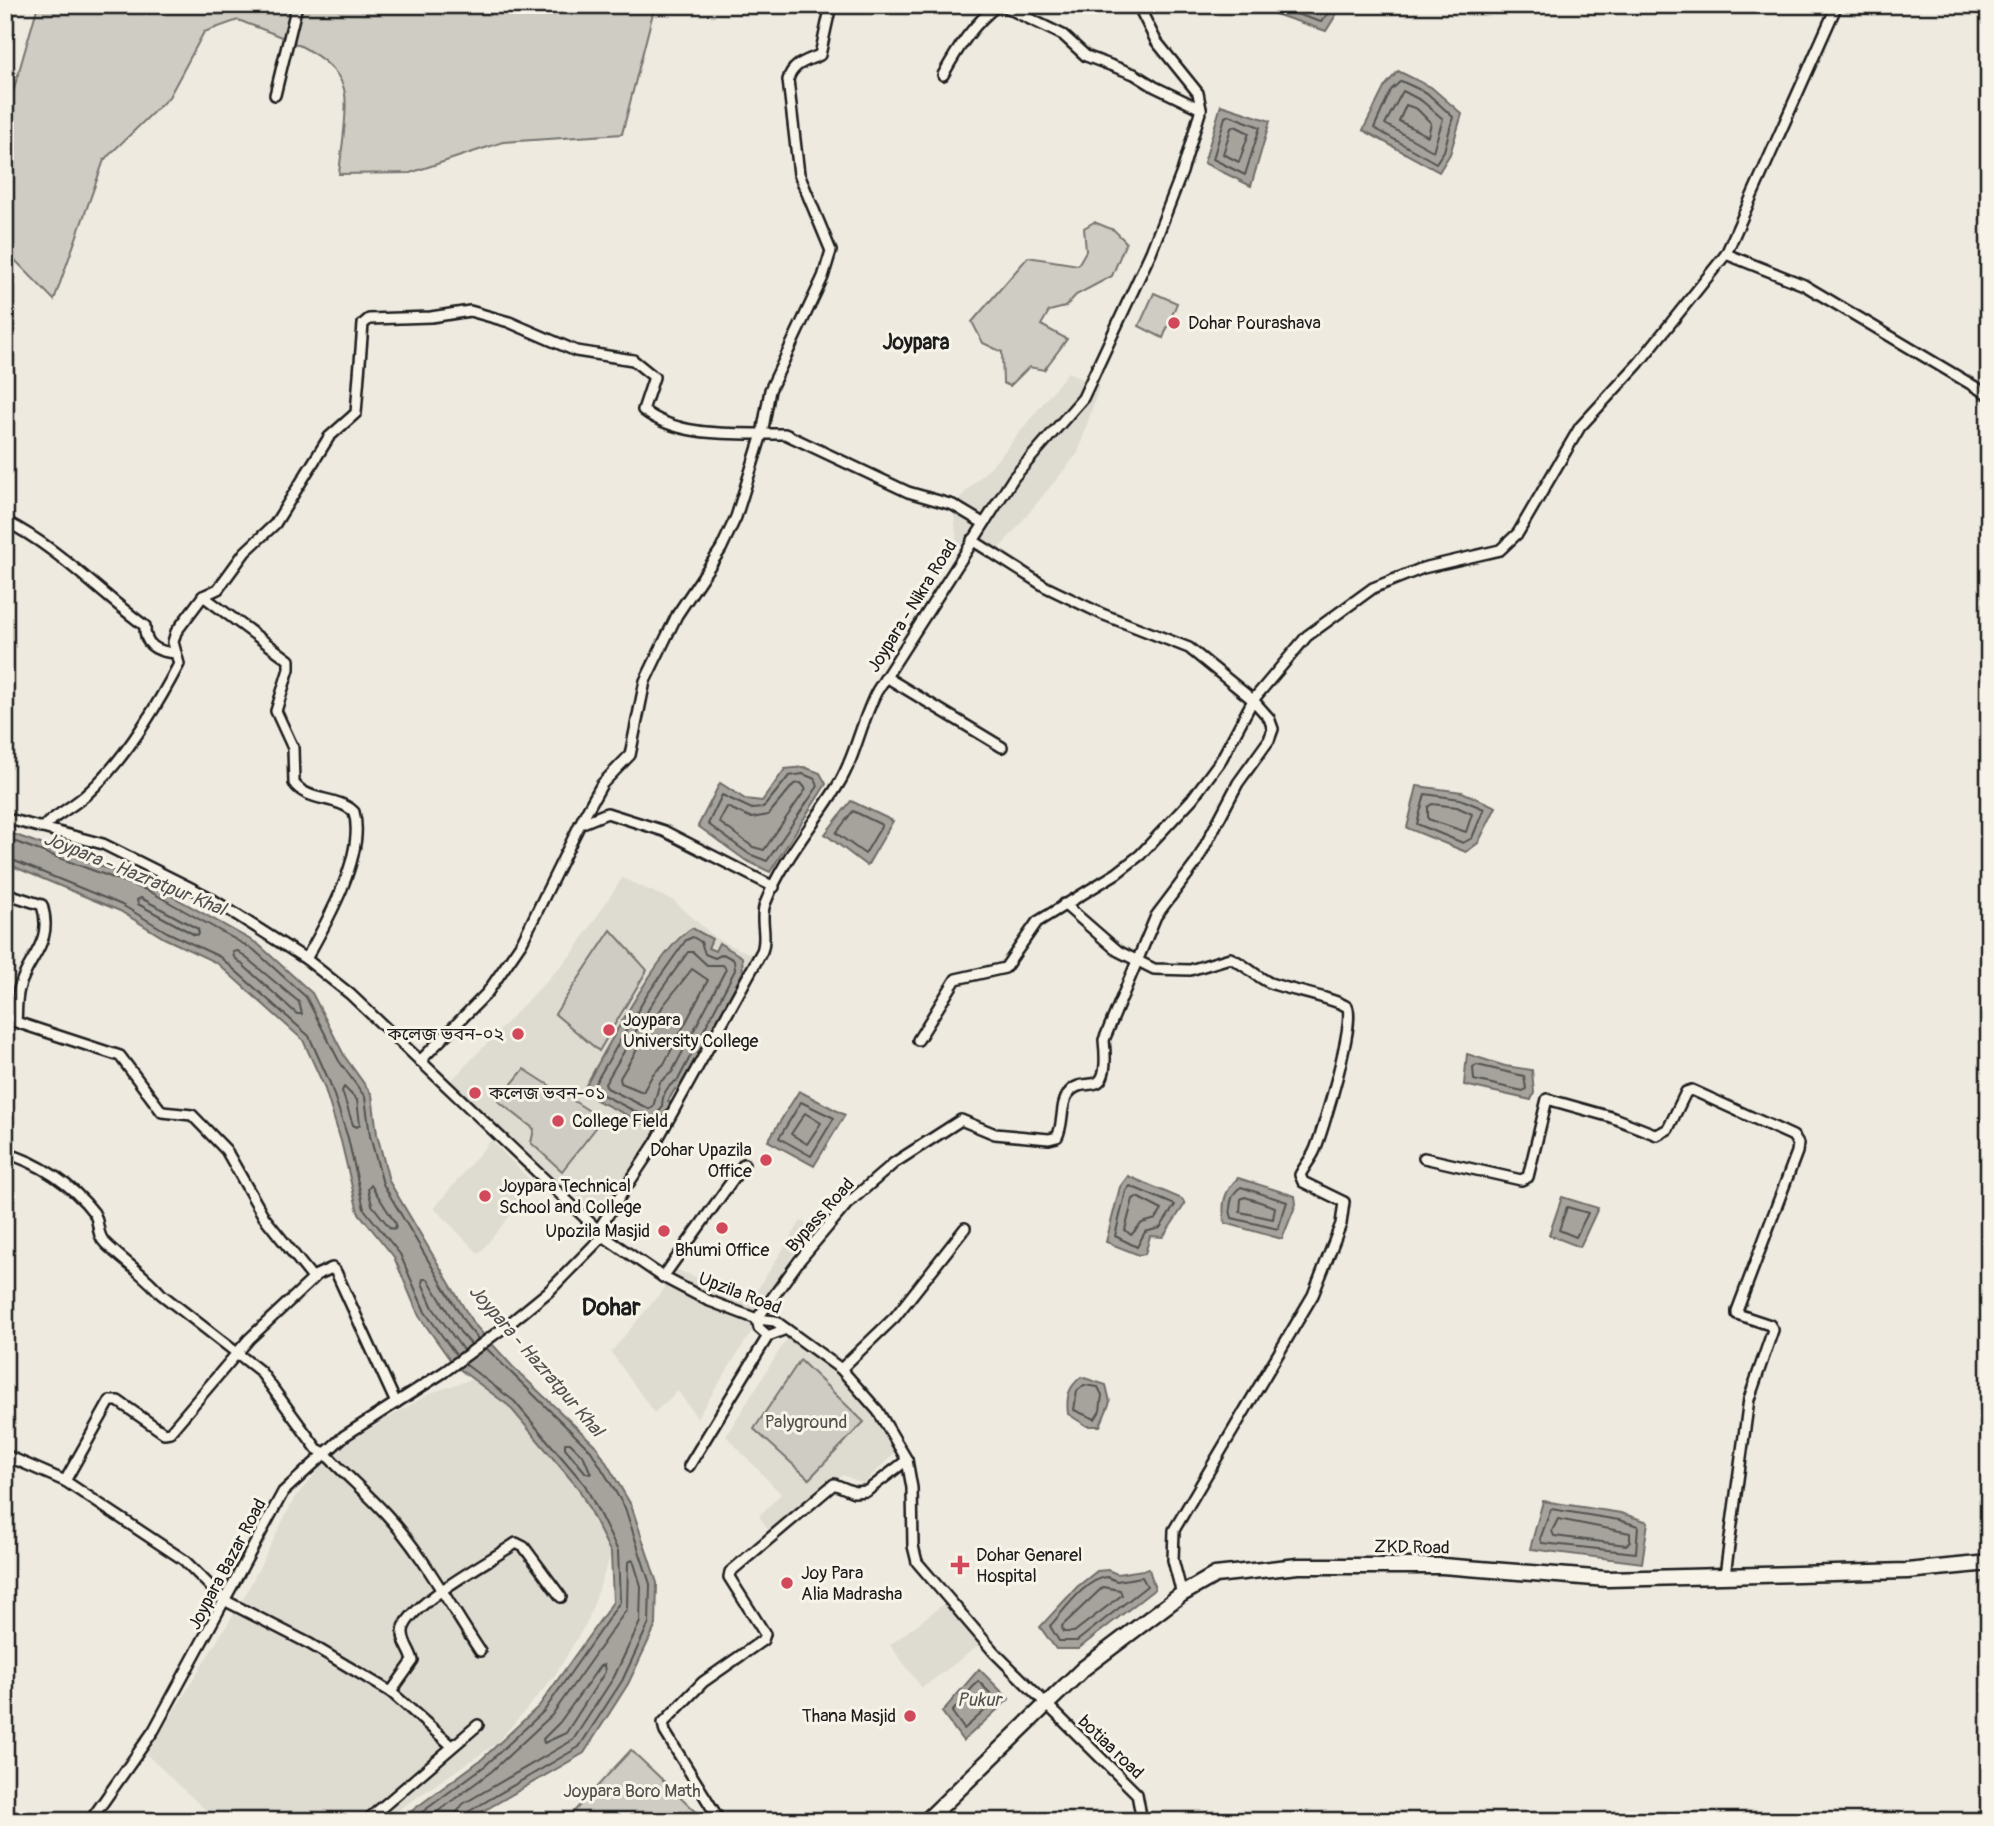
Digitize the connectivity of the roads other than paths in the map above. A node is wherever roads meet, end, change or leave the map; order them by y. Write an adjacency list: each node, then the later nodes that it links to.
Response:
1 (297, 5): 7 (street)
2 (831, 5): 11 (street)
3 (1000, 5): 6 (street); 8 (street)
4 (1139, 5): 8 (street)
5 (1837, 5): 9 (street)
6 (943, 75)
7 (275, 94)
8 (1201, 109): 13 (street, Joypara - Nikra Road)
9 (1726, 254): 10 (street); 18 (street)
10 (1989, 395)
11 (762, 434): 13 (street); 15 (street); 21 (street)
12 (5, 521): 16 (street)
13 (984, 523): 14 (street, Joypara - Nikra Road)
14 (972, 540): 17 (street, Joypara - Nikra Road); 18 (street)
15 (203, 596): 16 (street); 26 (street)
16 (176, 653): 22 (street)
17 (886, 677): 19 (street); 23 (street, Joypara - Nikra Road)
18 (1253, 700): 25 (street); 27 (street)
19 (1002, 747)
20 (5, 818): 22 (street, Upzila Road)
21 (580, 824): 23 (street); 29 (street)
22 (42, 828): 26 (street, Upzila Road)
23 (774, 887): 34 (street, Joypara - Nikra Road)
24 (5, 893): 36 (street)
25 (1064, 904): 27 (street); 28 (street)
26 (306, 959): 29 (street, Upzila Road)
27 (1136, 962): 37 (street, Bypass Road); 51 (street)
28 (918, 1040)
29 (420, 1061): 34 (street, Upzila Road)
30 (5, 1153): 40 (street)
31 (1424, 1158): 49 (street)
32 (744, 1164): 35 (street)
33 (965, 1228): 41 (street)
34 (601, 1233): 35 (street, Upzila Road); 42 (street, Joypara Bazar Road)
35 (663, 1277): 37 (street, Upzila Road)
36 (314, 1278): 40 (street); 42 (street)
37 (757, 1319): 38 (street, Upzila Road); 39 (street)
38 (786, 1329): 39 (street); 41 (street, Upzila Road)
39 (768, 1336): 46 (street)
40 (237, 1353): 43 (street); 47 (street)
41 (841, 1369): 45 (street, Upzila Road)
42 (396, 1403): 43 (street, Joypara Bazar Road)
43 (325, 1453): 50 (street); 53 (street, Joypara Bazar Road)
44 (5, 1455): 47 (street)
45 (907, 1460): 56 (street, Upzila Road); 61 (street)
46 (689, 1466)
47 (65, 1481): 53 (street)
48 (1989, 1563): 49 (main road, ZKD Road)
49 (1726, 1575): 51 (main road, ZKD Road)
50 (443, 1590): 52 (street); 54 (street); 55 (street)
51 (1182, 1594): 56 (main road, ZKD Road)
52 (561, 1597)
53 (224, 1600): 55 (street); 59 (street, Joypara Bazar Road)
54 (480, 1651)
55 (391, 1692): 58 (street)
56 (1044, 1704): 62 (main road, ZKD Road); 63 (street, botiaa road)
57 (478, 1725): 58 (street)
58 (451, 1745): 60 (street)
59 (90, 1821)
60 (366, 1821)
61 (720, 1821)
62 (926, 1821)
63 (1142, 1821)

